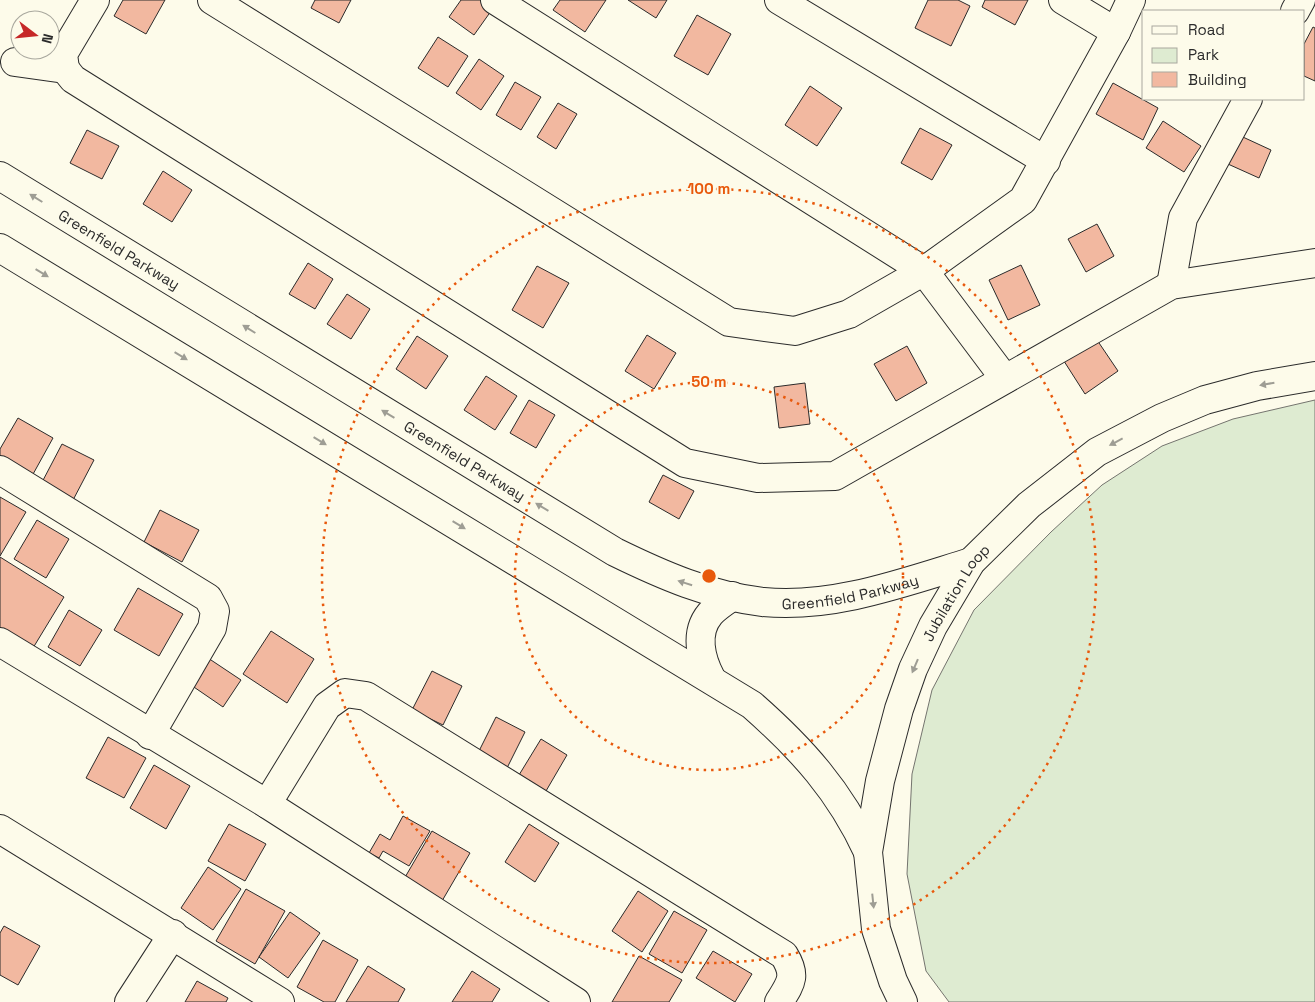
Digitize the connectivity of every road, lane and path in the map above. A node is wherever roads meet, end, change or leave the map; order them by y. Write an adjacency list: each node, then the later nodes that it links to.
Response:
1 (95, 0): 9 (street)
2 (212, 0): 15 (street)
3 (496, 0): 15 (street)
4 (779, 0): 11 (street)
5 (1063, 0): 7 (street)
6 (1131, 0): 7 (street)
7 (1116, 32): 11 (street)
8 (15, 62): 9 (street)
9 (65, 69): 18 (street)
10 (1247, 100): 16 (street)
11 (1046, 161): 15 (street)
12 (0, 176): 21 (street, Greenfield Parkway, one-way to 12)
13 (0, 248): 23 (street, one-way to 23)
14 (1315, 263): 16 (street)
15 (924, 271): 18 (street)
16 (1171, 285): 18 (street)
17 (1315, 376): 20 (street, Jubilation Loop, one-way to 20)
18 (1005, 379)
19 (0, 470): 24 (street)
20 (971, 562): 21 (street, Greenfield Parkway); 27 (street, Jubilation Loop, one-way to 27)
21 (732, 596): 23 (street)
22 (0, 642): 24 (street)
23 (711, 678): 27 (street)
24 (150, 734): 25 (street)
25 (267, 804): 31 (street); 32 (street)
26 (0, 829): 28 (street)
27 (868, 852): 33 (street, Jubilation Loop, one-way to 33)
28 (172, 934): 29 (street); 30 (street)
29 (129, 1002)
30 (280, 1002)
31 (576, 1002)
32 (778, 1002)
33 (903, 1002)

